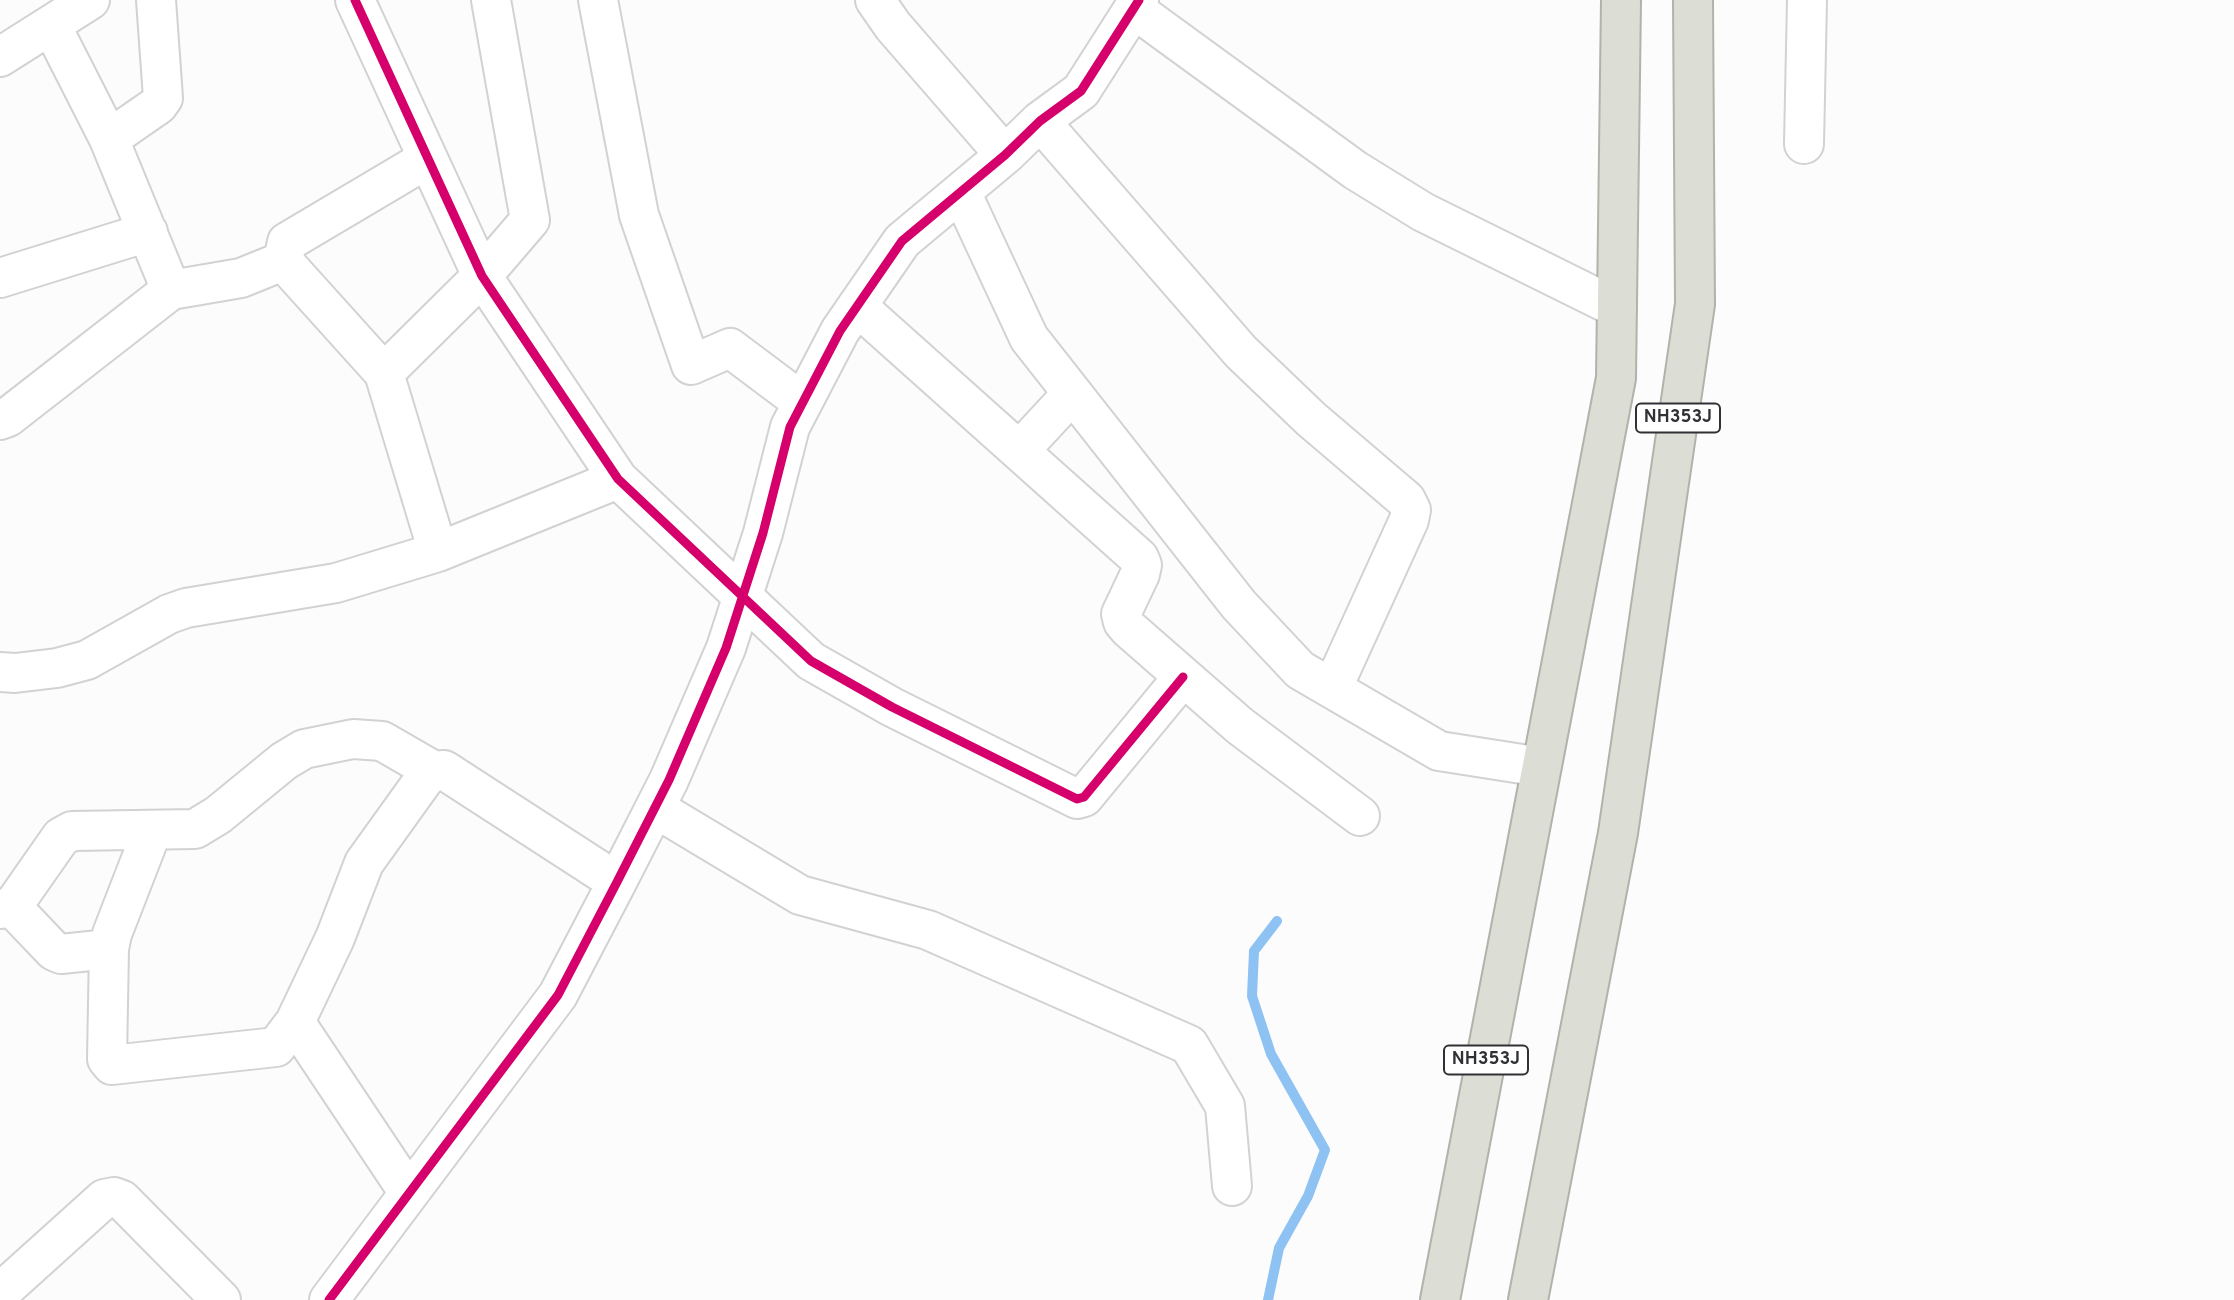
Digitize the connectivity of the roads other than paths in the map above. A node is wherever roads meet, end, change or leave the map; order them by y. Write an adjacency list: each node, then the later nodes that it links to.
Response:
1 (90, 0): 11 (street)
2 (156, 0): 14 (street)
3 (355, 0): 17 (street)
4 (492, 0): 21 (street)
5 (598, 0): 28 (street)
6 (875, 0): 16 (street)
7 (1621, 0): 25 (highway, NH353J)
8 (1693, 0): 52 (highway, NH353J)
9 (1807, 0): 15 (street)
10 (1137, 4): 13 (street); 25 (street)
11 (51, 25): 12 (street); 14 (street)
12 (4, 46)
13 (1040, 121): 16 (street); 36 (street)
14 (109, 139): 19 (street)
15 (1804, 144)
16 (1005, 155): 18 (street)
17 (427, 159): 20 (street); 21 (street)
18 (961, 192): 24 (street); 27 (street)
19 (148, 232): 22 (street); 23 (street)
20 (283, 261): 23 (street); 26 (street)
21 (482, 276): 26 (street); 31 (street)
22 (0, 278)
23 (171, 290): 29 (street)
24 (858, 306): 28 (street); 30 (street)
25 (1617, 307): 37 (highway, NH353J)
26 (384, 373): 32 (street)
27 (1072, 394): 30 (street); 36 (street)
28 (803, 402): 33 (street)
29 (0, 420)
30 (1020, 450): 35 (street)
31 (618, 479): 32 (street); 33 (street)
32 (438, 552): 34 (street)
33 (744, 598): 35 (street); 39 (street)
34 (0, 672)
35 (1184, 677): 40 (street)
36 (1332, 689): 37 (street)
37 (1541, 767): 51 (highway, NH353J)
38 (433, 771): 41 (street); 42 (street); 45 (street)
39 (655, 807): 42 (street); 46 (street)
40 (1360, 816)
41 (152, 831): 43 (street); 44 (street)
42 (617, 882): 47 (street)
43 (6, 908): 44 (street)
44 (109, 949): 45 (street)
45 (295, 1022): 47 (street)
46 (1232, 1186)
47 (409, 1192): 50 (street)
48 (4, 1293): 49 (street)
49 (220, 1300)
50 (329, 1300)
51 (1440, 1300)
52 (1528, 1300)

